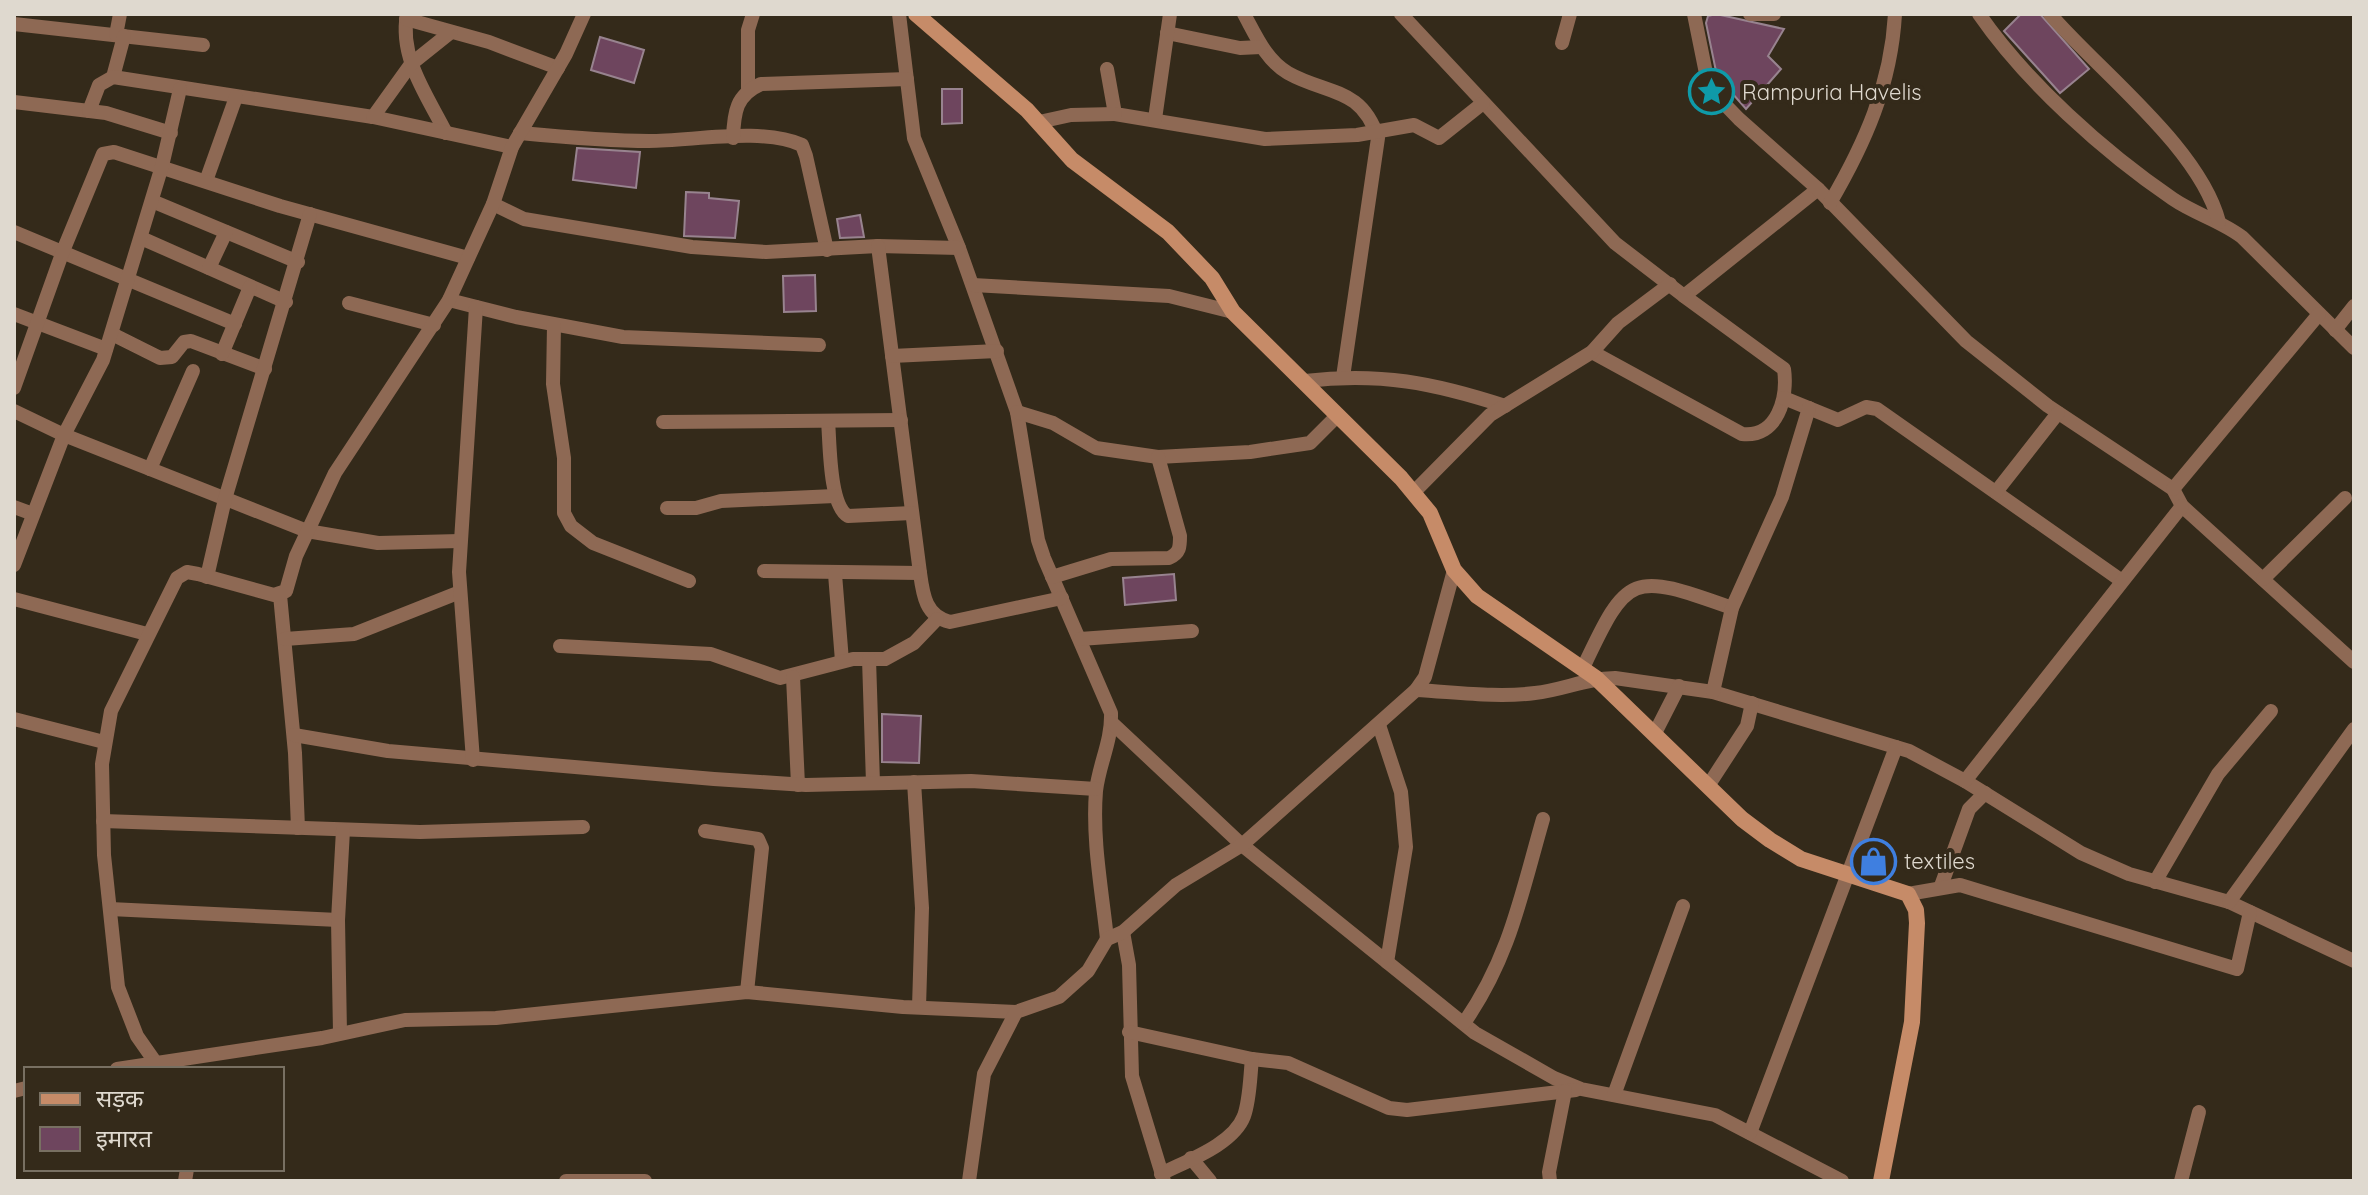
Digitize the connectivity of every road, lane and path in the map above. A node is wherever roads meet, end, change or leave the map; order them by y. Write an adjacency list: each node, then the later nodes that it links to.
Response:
1 (120, 14): 20 (street)
2 (584, 14): 25 (street)
3 (753, 14): 30 (street)
4 (899, 14): 28 (street)
5 (916, 14): 38 (street)
6 (1170, 14): 19 (street)
7 (1244, 14): 23 (street)
8 (1401, 14): 33 (street)
9 (1570, 14): 21 (street)
10 (1694, 14): 47 (street)
11 (1750, 14): 12 (street)
12 (1774, 14)
13 (1895, 14): 49 (street)
14 (1979, 14): 52 (street)
15 (2050, 14): 52 (street)
16 (407, 16): 18 (street); 24 (street)
17 (14, 24): 20 (street)
18 (451, 32): 24 (street); 25 (street)
19 (1167, 33): 23 (street); 37 (street)
20 (120, 35): 22 (street); 27 (street)
21 (1562, 43)
22 (203, 45)
23 (1261, 47): 39 (street)
24 (411, 64): 36 (street); 41 (street)
25 (558, 68): 42 (street)
26 (1107, 69): 35 (street)
27 (113, 77): 29 (street); 34 (street)
28 (907, 79): 30 (street); 57 (street)
29 (180, 89): 31 (street); 40 (street)
30 (748, 90): 43 (street)
31 (236, 97): 36 (street); 46 (street)
32 (14, 102): 34 (street)
33 (1483, 103): 39 (street); 64 (street)
34 (89, 111): 40 (street)
35 (1115, 114): 37 (street); 38 (street)
36 (373, 117): 41 (street)
37 (1155, 119): 39 (street)
38 (1039, 122): 73 (street)
39 (1376, 132): 91 (street)
40 (171, 133): 45 (street)
41 (446, 133): 44 (street)
42 (520, 133): 43 (street); 44 (street)
43 (733, 138): 58 (street)
44 (512, 147): 50 (street)
45 (162, 166): 46 (street); 48 (street); 59 (street)
46 (206, 181): 51 (street)
47 (1818, 189): 49 (street); 67 (street)
48 (152, 201): 54 (street); 55 (street)
49 (1830, 203): 99 (street)
50 (493, 204): 58 (street); 60 (street)
51 (310, 214): 60 (street); 61 (street)
52 (2219, 222): 75 (street)
53 (14, 232): 59 (street)
54 (226, 232): 61 (street); 62 (street)
55 (141, 238): 62 (street); 63 (street)
56 (878, 246): 57 (street); 58 (street); 88 (street)
57 (959, 248): 65 (street)
58 (827, 250)
59 (63, 251): 63 (street); 76 (street)
60 (468, 258): 68 (street)
61 (298, 262): 69 (street)
62 (209, 268): 66 (street)
63 (129, 280): 77 (street); 81 (street)
64 (1670, 284): 67 (street); 86 (street)
65 (973, 285): 73 (street); 85 (street)
66 (250, 287): 69 (street); 77 (street)
67 (1684, 296): 94 (street)
68 (449, 300): 72 (street); 78 (street)
69 (286, 302): 89 (street)
70 (349, 303): 78 (street)
71 (2354, 306): 80 (street)
72 (476, 307): 79 (street); 119 (street)
73 (1233, 312): 92 (street)
74 (14, 314): 76 (street)
75 (2319, 314): 80 (street); 107 (street)
76 (38, 324): 84 (street); 93 (street)
77 (235, 324): 87 (street)
78 (434, 325): 118 (street)
79 (554, 325): 82 (street); 128 (street)
80 (2335, 330): 83 (street)
81 (112, 334): 84 (street); 87 (street)
82 (819, 345)
83 (2354, 348)
84 (106, 349): 104 (street)
85 (997, 351): 88 (street); 98 (street)
86 (1592, 352): 94 (street); 95 (street)
87 (222, 354): 89 (street)
88 (892, 356): 101 (street)
89 (265, 369): 112 (street)
90 (193, 371): 106 (street)
91 (1343, 377): 92 (street); 95 (street)
92 (1305, 381): 100 (street)
93 (14, 388)
94 (1784, 398): 96 (street)
95 (1505, 406): 109 (street)
96 (1809, 408): 108 (street); 134 (street)
97 (14, 411): 104 (street)
98 (1017, 412): 105 (street); 126 (street)
99 (2058, 413): 107 (street); 108 (street)
100 (1338, 415): 105 (street); 109 (street)
101 (901, 420): 102 (street); 116 (street)
102 (828, 421): 103 (street); 110 (street)
103 (663, 422)
104 (64, 435): 106 (street); 117 (street)
105 (1158, 457): 126 (street)
106 (150, 469): 112 (street)
107 (2173, 489): 113 (street)
108 (1996, 492): 129 (street)
109 (1413, 493): 121 (street)
110 (835, 496): 115 (street); 116 (street)
111 (2345, 498): 127 (street)
112 (225, 499): 118 (street); 125 (street)
113 (2182, 506): 127 (street); 129 (street)
114 (14, 507): 117 (street)
115 (667, 508)
116 (912, 513): 123 (street)
117 (33, 514): 120 (street)
118 (307, 531): 119 (street); 131 (street)
119 (460, 541): 130 (street)
120 (14, 565)
121 (1454, 570): 144 (street); 147 (street)
122 (764, 571): 124 (street)
123 (920, 573): 124 (street); 135 (street)
124 (835, 574): 142 (street)
125 (207, 577): 131 (street); 137 (street)
126 (1052, 577): 132 (street)
127 (2263, 579): 143 (street)
128 (689, 581)
129 (2122, 581): 160 (street)
130 (460, 592): 138 (street); 159 (street)
131 (280, 595): 138 (street)
132 (1062, 598): 135 (street); 139 (street)
133 (14, 599): 137 (street)
134 (1732, 608): 144 (street); 148 (street)
135 (937, 619): 141 (street)
136 (1192, 631): 139 (street)
137 (147, 634): 157 (street)
138 (285, 639): 156 (street)
139 (1080, 639): 152 (street)
140 (560, 646): 145 (street)
141 (869, 659): 142 (street); 162 (street)
142 (842, 661): 145 (street)
143 (2354, 662)
144 (1590, 673): 146 (street); 147 (street); 155 (street)
145 (793, 677): 163 (street)
146 (1679, 686): 148 (street); 155 (street)
147 (1416, 690): 153 (street)
148 (1713, 692): 149 (street)
149 (1752, 703): 158 (street); 164 (street)
150 (2271, 711): 175 (street)
151 (14, 719): 157 (street)
152 (1111, 722): 165 (street); 173 (street)
153 (1379, 725): 173 (street); 186 (street)
154 (2354, 729): 178 (street)
155 (1655, 733): 164 (street)
156 (294, 735): 159 (street); 170 (street)
157 (104, 742): 168 (street)
158 (1896, 747): 160 (street); 174 (street)
159 (473, 760): 163 (street)
160 (1965, 781): 166 (street)
161 (914, 782): 162 (street); 165 (street); 188 (street)
162 (873, 783): 163 (street)
163 (798, 785)
164 (1708, 786): 174 (street)
165 (1096, 789): 184 (street)
166 (1985, 793): 175 (street); 176 (street)
167 (1543, 819): 190 (street)
168 (103, 821): 170 (street); 180 (street)
169 (583, 827): 171 (street)
170 (298, 828): 171 (street)
171 (343, 830): 182 (street)
172 (705, 831): 187 (street)
173 (1242, 845): 183 (street); 186 (street)
174 (1846, 873): 177 (street); 200 (street)
175 (2155, 882): 178 (street)
176 (1941, 886): 177 (street); 181 (street)
177 (1908, 894): 209 (street)
178 (2229, 902): 181 (street)
179 (1683, 906): 198 (street)
180 (110, 909): 182 (street); 194 (street)
181 (2250, 912): 185 (street)
182 (338, 920): 192 (street)
183 (1123, 932): 184 (street); 191 (street)
184 (1107, 939): 189 (street)
185 (2354, 961)
186 (1387, 962): 190 (street)
187 (747, 992): 188 (street); 192 (street)
188 (919, 1007): 189 (street)
189 (1016, 1012): 205 (street)
190 (1464, 1023): 196 (street)
191 (1129, 1032): 193 (street); 202 (street)
192 (340, 1033): 194 (street)
193 (1252, 1059): 197 (street); 201 (street)
194 (158, 1065): 195 (street)
195 (138, 1067)
196 (1581, 1089): 197 (street); 198 (street)
197 (1565, 1091): 207 (street)
198 (1614, 1095): 200 (street)
199 (2199, 1112): 210 (street)
200 (1750, 1133): 208 (street)
201 (1191, 1158): 202 (street); 206 (street)
202 (1163, 1178)
203 (566, 1181): 204 (street)
204 (645, 1181)
205 (969, 1181)
206 (1210, 1181)
207 (1550, 1181)
208 (1842, 1181)
209 (1881, 1181)
210 (2181, 1181)

